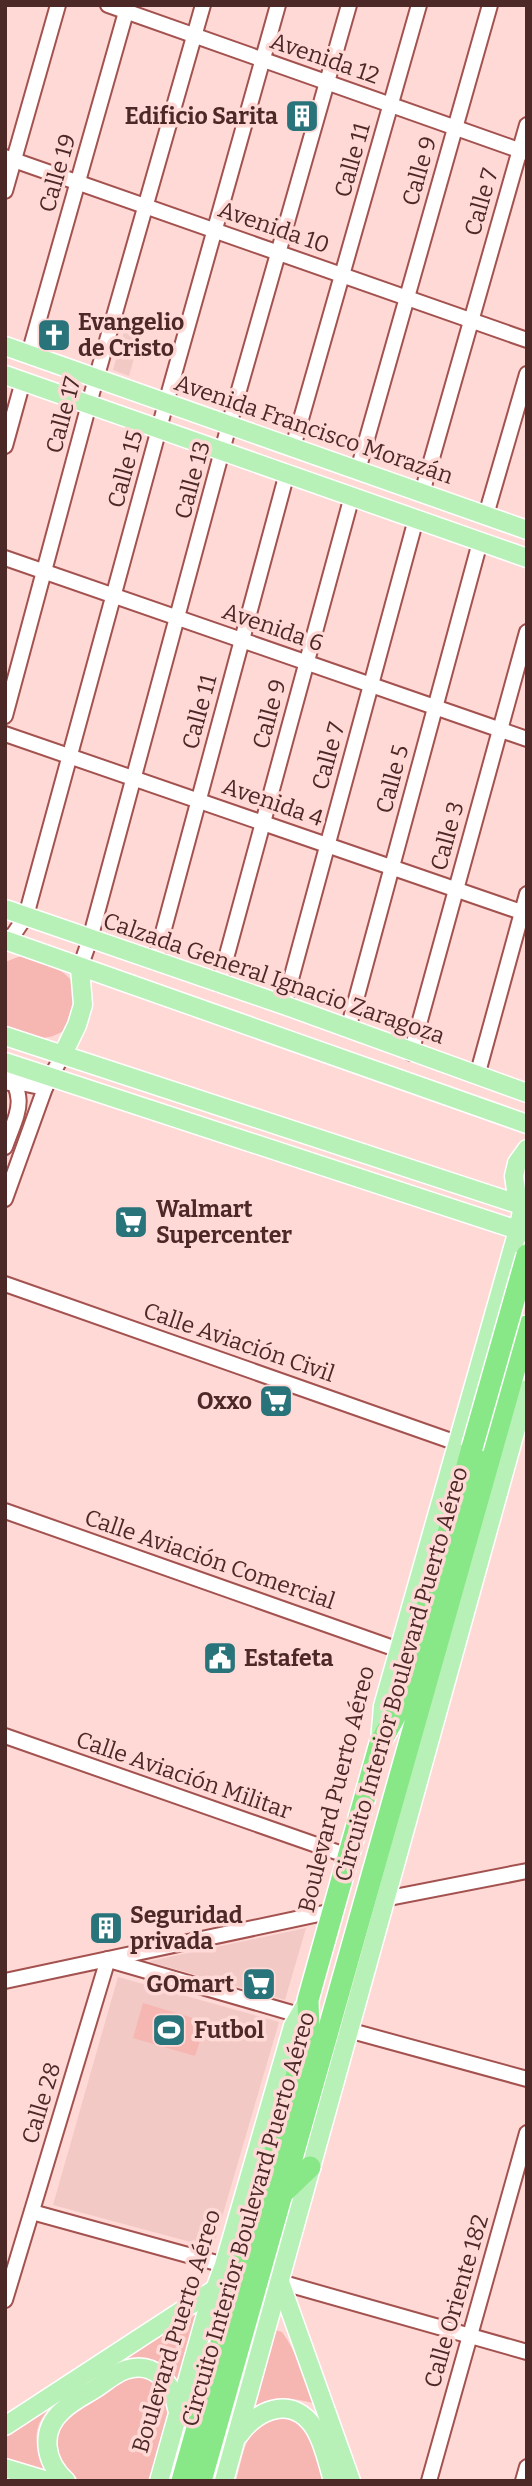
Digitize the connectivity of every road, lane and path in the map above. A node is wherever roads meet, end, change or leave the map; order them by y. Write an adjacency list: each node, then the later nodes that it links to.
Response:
1 (58, 5): 16 (street)
2 (108, 5): 8 (street, Avenida 12)
3 (203, 5): 9 (street, Calle 17)
4 (278, 5): 10 (street, Calle 15)
5 (349, 5): 11 (street, Calle 13)
6 (419, 5): 12 (street, Calle 11)
7 (490, 5): 14 (street, Calle 9)
8 (127, 9): 9 (street, Avenida 12); 17 (street, Calle 19)
9 (194, 36): 10 (street, Avenida 12); 19 (street, Calle 17)
10 (263, 60): 11 (street, Avenida 12); 20 (street, Calle 15)
11 (327, 82): 12 (street, Avenida 12); 21 (street, Calle 13)
12 (391, 105): 14 (street, Avenida 12); 22 (street, Calle 11)
13 (527, 125): 15 (street, Calle 7)
14 (455, 127): 15 (street, Avenida 12); 23 (street, Calle 9)
15 (523, 151): 24 (street, Calle 7)
16 (10, 159): 17 (street, Avenida 10); 18 (street)
17 (78, 183): 19 (street, Avenida 10); 27 (street, Calle 19)
18 (5, 191)
19 (145, 206): 20 (street, Avenida 10); 30 (street, Calle 17)
20 (215, 231): 21 (street, Avenida 10); 32 (street, Calle 15)
21 (278, 253): 22 (street, Avenida 10); 34 (street, Calle 13)
22 (342, 275): 23 (street, Avenida 10); 37 (street, Calle 11)
23 (406, 298): 24 (street, Avenida 10); 39 (street, Calle 9)
24 (471, 321): 25 (street, Avenida 10); 41 (street, Calle 7)
25 (527, 340)
26 (5, 346): 27 (main road, Avenida Francisco Morazán)
27 (29, 354): 30 (main road, Avenida Francisco Morazán)
28 (527, 374): 43 (street)
29 (5, 375): 31 (main road)
30 (96, 378): 32 (main road, Avenida Francisco Morazán); 33 (street, Calle 17)
31 (23, 381): 33 (main road); 36 (street)
32 (166, 402): 34 (main road, Avenida Francisco Morazán); 35 (street, Calle 15)
33 (89, 404): 35 (main road); 49 (street, Calle 17)
34 (229, 425): 37 (main road, Avenida Francisco Morazán); 38 (street, Calle 13)
35 (159, 429): 38 (main road); 50 (street, Calle 15)
36 (5, 446)
37 (293, 447): 39 (main road, Avenida Francisco Morazán)
38 (224, 451): 40 (main road); 51 (street, Calle 13)
39 (358, 470): 41 (main road, Avenida Francisco Morazán)
40 (287, 474): 42 (main road); 53 (street, Calle 11)
41 (422, 493): 43 (main road, Avenida Francisco Morazán)
42 (352, 496): 44 (main road); 54 (street, Calle 9)
43 (485, 515): 45 (main road, Avenida Francisco Morazán)
44 (416, 519): 46 (main road); 55 (street, Calle 7)
45 (527, 530)
46 (480, 542): 48 (main road); 56 (street, Calle 5)
47 (5, 558): 49 (street, Avenida 6)
48 (527, 558)
49 (44, 571): 50 (street, Avenida 6); 57 (street, Calle 17)
50 (114, 596): 51 (street, Avenida 6); 61 (street, Calle 15)
51 (178, 618): 53 (street, Avenida 6); 62 (street, Calle 13)
52 (527, 632): 58 (street, Calle 3)
53 (242, 640): 54 (street, Avenida 6); 63 (street, Calle 11)
54 (306, 663): 55 (street, Avenida 6); 64 (street, Calle 9)
55 (371, 685): 56 (street, Avenida 6); 65 (street, Calle 7)
56 (435, 708): 58 (street, Avenida 6); 66 (street, Calle 5)
57 (5, 716)
58 (500, 730): 60 (street, Avenida 6); 67 (street, Calle 3)
59 (5, 734): 61 (street, Avenida 4)
60 (527, 740)
61 (70, 756): 62 (street, Avenida 4); 71 (street, Calle 15)
62 (134, 778): 63 (street, Avenida 4); 72 (street, Calle 13)
63 (199, 800): 64 (street, Avenida 4); 74 (street, Calle 11)
64 (263, 823): 65 (street, Avenida 4); 76 (street, Calle 9)
65 (328, 845): 66 (street, Avenida 4); 77 (street, Calle 7)
66 (391, 867): 67 (street, Avenida 4); 78 (street, Calle 5)
67 (456, 890): 70 (street, Avenida 4); 80 (street, Calle 3)
68 (527, 894): 70 (street)
69 (5, 909): 71 (main road, Calzada General Ignacio Zaragoza)
70 (524, 913): 83 (street)
71 (26, 916): 72 (main road, Calzada General Ignacio Zaragoza); 73 (street, Calle 15)
72 (90, 939): 74 (main road, Calzada General Ignacio Zaragoza); 75 (street, Calle 13)
73 (6, 942): 75 (main road)
74 (155, 962): 76 (main road, Calzada General Ignacio Zaragoza)
75 (80, 968): 81 (main road); 87 (main road)
76 (219, 984): 77 (main road, Calzada General Ignacio Zaragoza)
77 (284, 1005): 78 (main road, Calzada General Ignacio Zaragoza)
78 (348, 1029): 80 (main road, Calzada General Ignacio Zaragoza)
79 (5, 1036): 81 (main road)
80 (411, 1053): 83 (main road, Calzada General Ignacio Zaragoza)
81 (63, 1054): 85 (street); 91 (main road)
82 (5, 1063): 84 (street); 85 (main road)
83 (477, 1076): 86 (main road, Calzada General Ignacio Zaragoza)
84 (10, 1083): 85 (street); 88 (street)
85 (48, 1083): 90 (street); 92 (main road)
86 (527, 1093)
87 (527, 1124)
88 (5, 1147)
89 (527, 1149): 91 (main road, Boulevard Puerto Aéreo)
90 (5, 1199)
91 (525, 1207): 92 (main road, Boulevard Puerto Aéreo)
92 (522, 1232): 96 (main road, Boulevard Puerto Aéreo)
93 (527, 1255): 99 (highway, Circuito Interior Boulevard Puerto Aéreo, bridge)
94 (5, 1284): 99 (street, Calle Aviación Civil)
95 (527, 1293): 96 (main road)
96 (498, 1299): 99 (main road, Boulevard Puerto Aéreo)
97 (527, 1325): 99 (highway, Circuito Interior Boulevard Puerto Aéreo)
98 (527, 1390): 105 (main road)
99 (473, 1448): 101 (main road, Boulevard Puerto Aéreo); 103 (highway, Circuito Interior Boulevard Puerto Aéreo); 104 (highway, Circuito Interior Boulevard Puerto Aéreo)
100 (5, 1511): 101 (street, Calle Aviación Comercial)
101 (399, 1650): 103 (main road, Boulevard Puerto Aéreo)
102 (5, 1736): 106 (street, Calle Aviación Militar)
103 (380, 1743): 106 (highway, Boulevard Puerto Aéreo)
104 (397, 1788): 105 (highway); 117 (highway, Circuito Interior Boulevard Puerto Aéreo)
105 (406, 1821): 108 (main road)
106 (348, 1856): 109 (highway, Boulevard Puerto Aéreo)
107 (527, 1871): 108 (street)
108 (384, 1899): 113 (main road)
109 (333, 1911): 110 (street); 112 (highway, Boulevard Puerto Aéreo)
110 (108, 1959): 111 (street); 112 (street); 118 (street, Calle 28)
111 (5, 1981)
112 (304, 2008): 119 (main road, Boulevard Puerto Aéreo); 133 (highway, Circuito Interior Boulevard Puerto Aéreo)
113 (348, 2030): 114 (street); 116 (main road)
114 (527, 2079)
115 (527, 2133): 123 (street, Calle Oriente 182)
116 (310, 2167): 117 (highway); 120 (main road)
117 (282, 2193): 134 (highway, Circuito Interior Boulevard Puerto Aéreo)
118 (32, 2212): 119 (street); 122 (street, Calle 28)
119 (224, 2265): 121 (main road, Boulevard Puerto Aéreo)
120 (280, 2282): 123 (street); 127 (main road); 137 (main road)
121 (215, 2289): 125 (main road, Boulevard Puerto Aéreo); 126 (main road)
122 (5, 2300)
123 (470, 2335): 124 (street); 138 (street, Calle Oriente 182)
124 (527, 2352)
125 (177, 2412): 131 (main road); 132 (main road, Boulevard Puerto Aéreo)
126 (5, 2426)
127 (235, 2441): 135 (main road); 136 (main road)
128 (527, 2467): 139 (street)
129 (5, 2468): 130 (main road)
130 (48, 2481)
131 (66, 2481)
132 (159, 2481)
133 (182, 2481)
134 (201, 2481)
135 (224, 2481)
136 (333, 2481)
137 (351, 2481)
138 (429, 2481)
139 (523, 2481)

